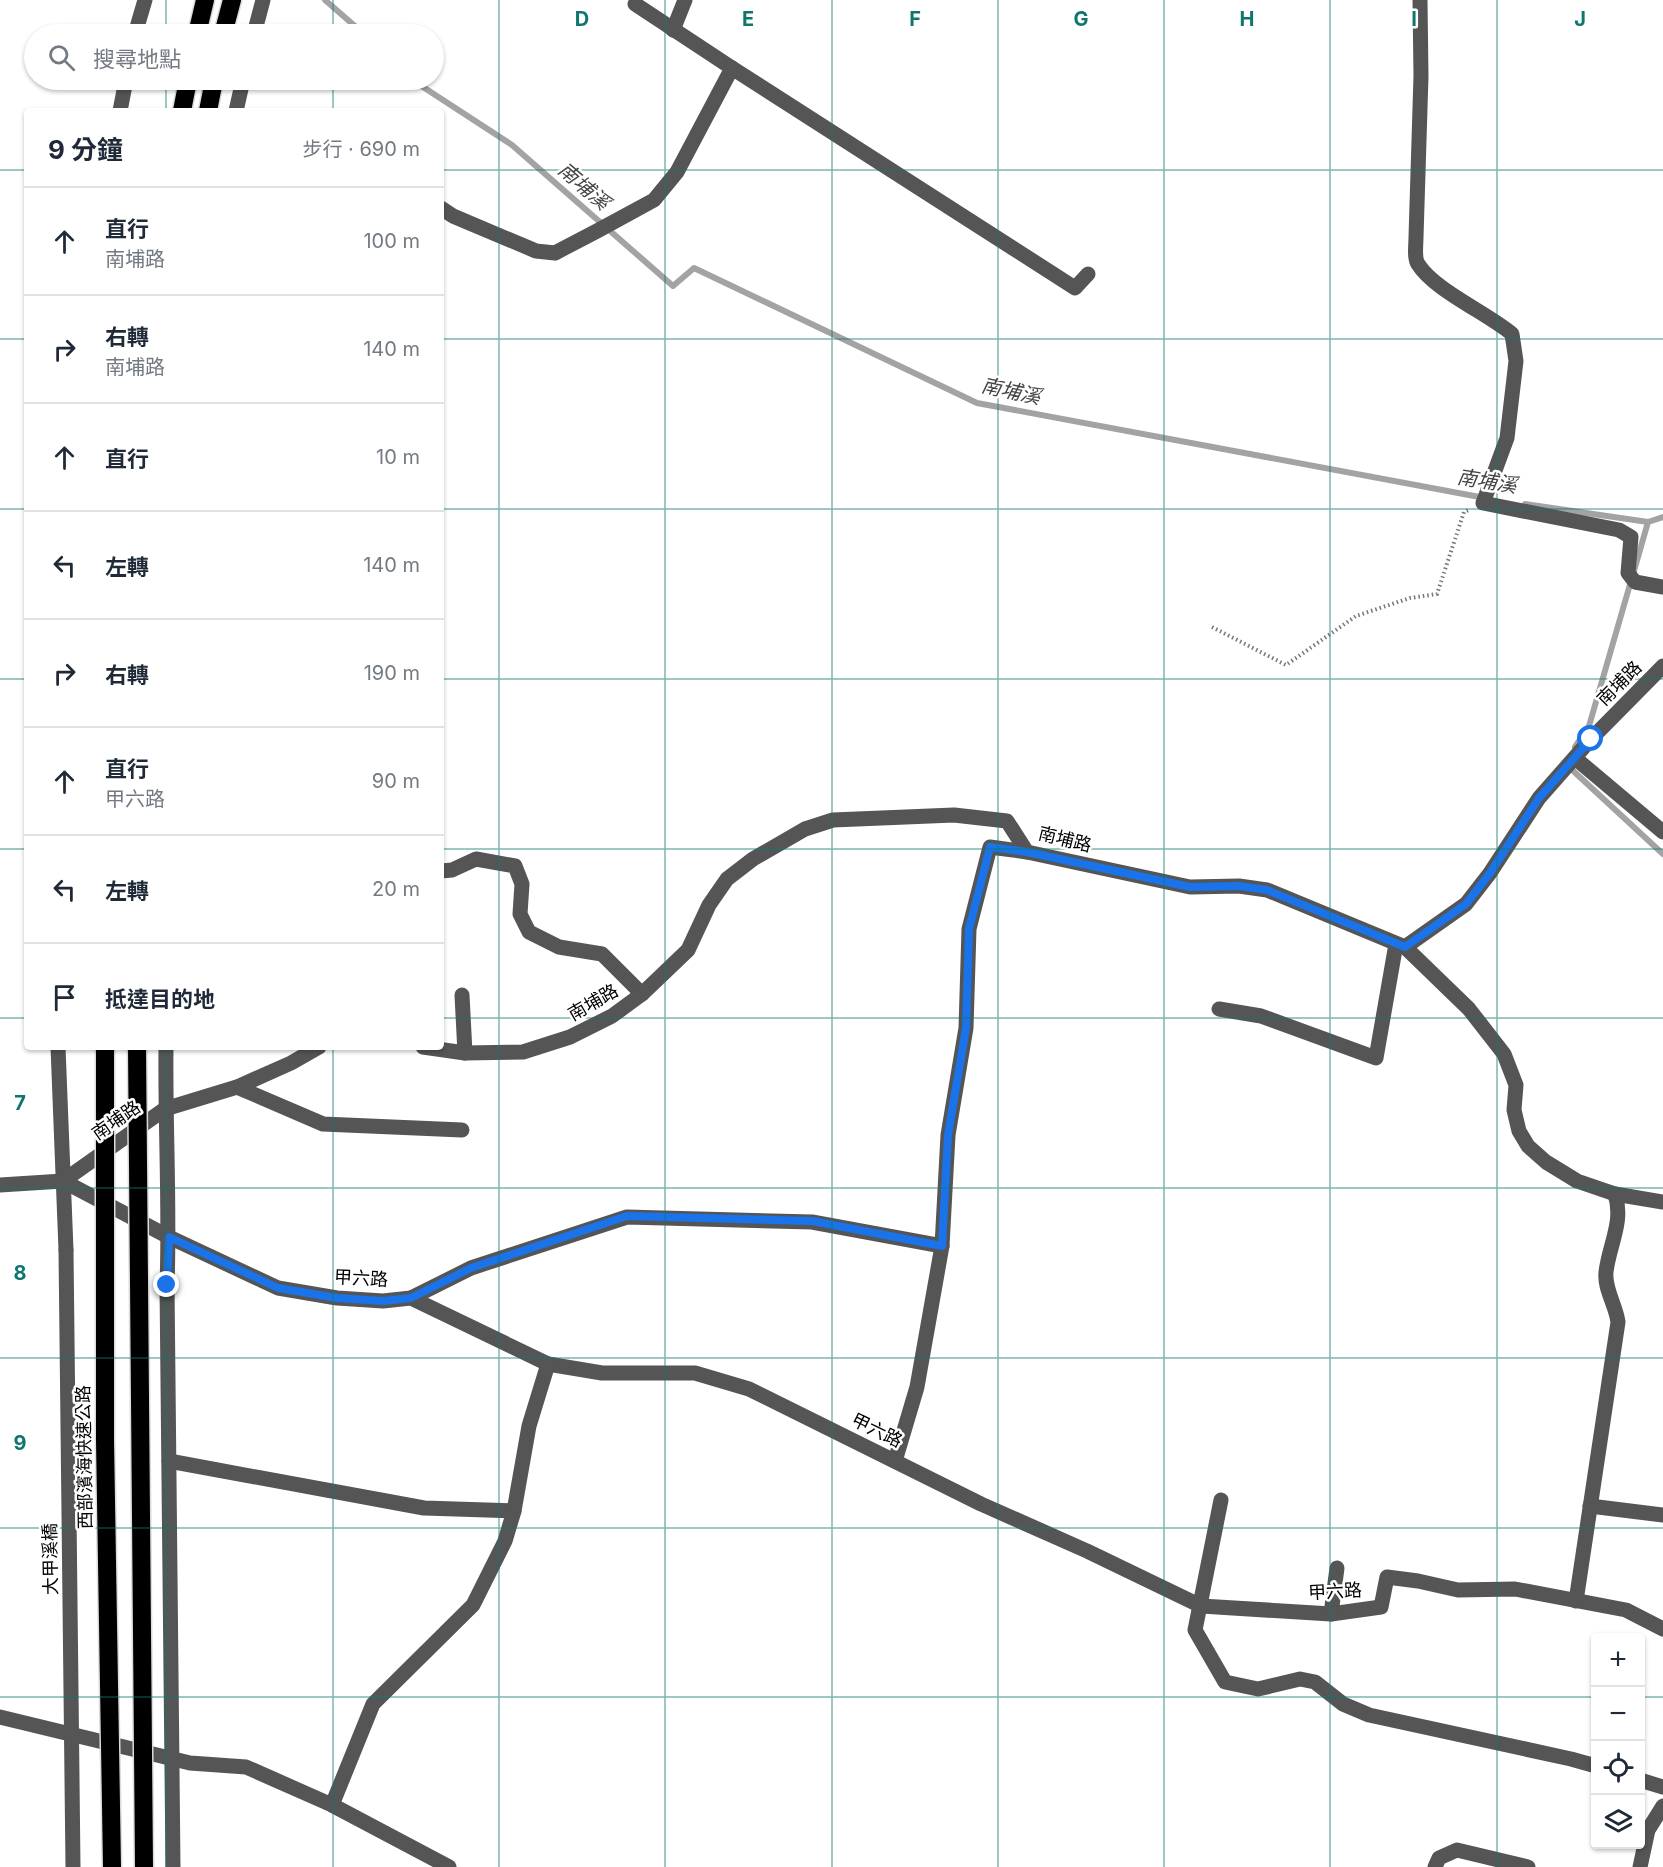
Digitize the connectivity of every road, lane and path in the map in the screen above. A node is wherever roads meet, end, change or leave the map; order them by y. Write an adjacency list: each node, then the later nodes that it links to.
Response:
1 (145, 0): 8 (street)
2 (205, 0): 9 (highway)
3 (232, 0): 10 (highway)
4 (263, 0): 11 (street)
5 (685, 0): 12 (street)
6 (1420, 0): 24 (street)
7 (635, 4): 12 (street)
8 (138, 24)
9 (199, 24)
10 (226, 24)
11 (257, 24)
12 (673, 30): 13 (street)
13 (732, 68): 22 (street); 23 (street)
14 (124, 90): 18 (street)
15 (186, 90): 19 (highway)
16 (212, 90): 20 (highway)
17 (241, 90): 21 (street)
18 (121, 108)
19 (183, 108)
20 (209, 108)
21 (237, 108)
22 (444, 210)
23 (1088, 274)
24 (1483, 503): 25 (street); 26 (path)
25 (1663, 587)
26 (1212, 627)
27 (1663, 666): 28 (street, 南埔路)
28 (1575, 758): 29 (street); 32 (street, 南埔路)
29 (1663, 832)
30 (1027, 852): 32 (street, 南埔路); 33 (street, 南埔路); 51 (street)
31 (444, 871): 33 (street)
32 (1400, 946): 35 (street); 48 (street)
33 (642, 994): 42 (street, 南埔路)
34 (462, 995): 42 (street)
35 (1219, 1009)
36 (58, 1050): 46 (street, 大甲溪橋)
37 (105, 1050): 72 (highway, 西部濱海快速公路, bridge)
38 (137, 1050): 73 (highway, bridge)
39 (166, 1050): 44 (street)
40 (314, 1050): 43 (street, 南埔路)
41 (444, 1050): 42 (street, 南埔路)
42 (465, 1053)
43 (237, 1087): 44 (street, 南埔路); 45 (street)
44 (165, 1109): 46 (street, 南埔路); 50 (street)
45 (462, 1130)
46 (63, 1181): 47 (street); 50 (street, 甲六路); 71 (street, 大甲溪橋, bridge)
47 (0, 1185)
48 (1615, 1194): 49 (street); 57 (street)
49 (1663, 1202)
50 (169, 1237): 52 (street, 甲六路); 54 (street, bridge)
51 (942, 1246): 52 (street); 55 (street)
52 (411, 1298): 53 (street, 甲六路)
53 (548, 1364): 55 (street, 甲六路); 58 (street)
54 (169, 1461): 58 (street); 74 (street, bridge)
55 (895, 1461): 62 (street, 甲六路)
56 (1221, 1500): 62 (street)
57 (1590, 1506): 59 (street); 61 (street)
58 (514, 1511): 69 (street)
59 (1663, 1515)
60 (1337, 1568): 63 (street)
61 (1576, 1600): 63 (street, 甲六路); 64 (street, 甲六路)
62 (1201, 1606): 63 (street, 甲六路); 66 (street)
63 (1331, 1614)
64 (1663, 1629)
65 (0, 1717): 69 (street)
66 (1591, 1765)
67 (1645, 1781): 68 (street)
68 (1663, 1787)
69 (332, 1805): 75 (street)
70 (1663, 1806): 78 (street)
71 (73, 1867)
72 (112, 1867)
73 (144, 1867)
74 (173, 1867)
75 (449, 1867)
76 (1435, 1867): 77 (street)
77 (1528, 1867)
78 (1640, 1867)

